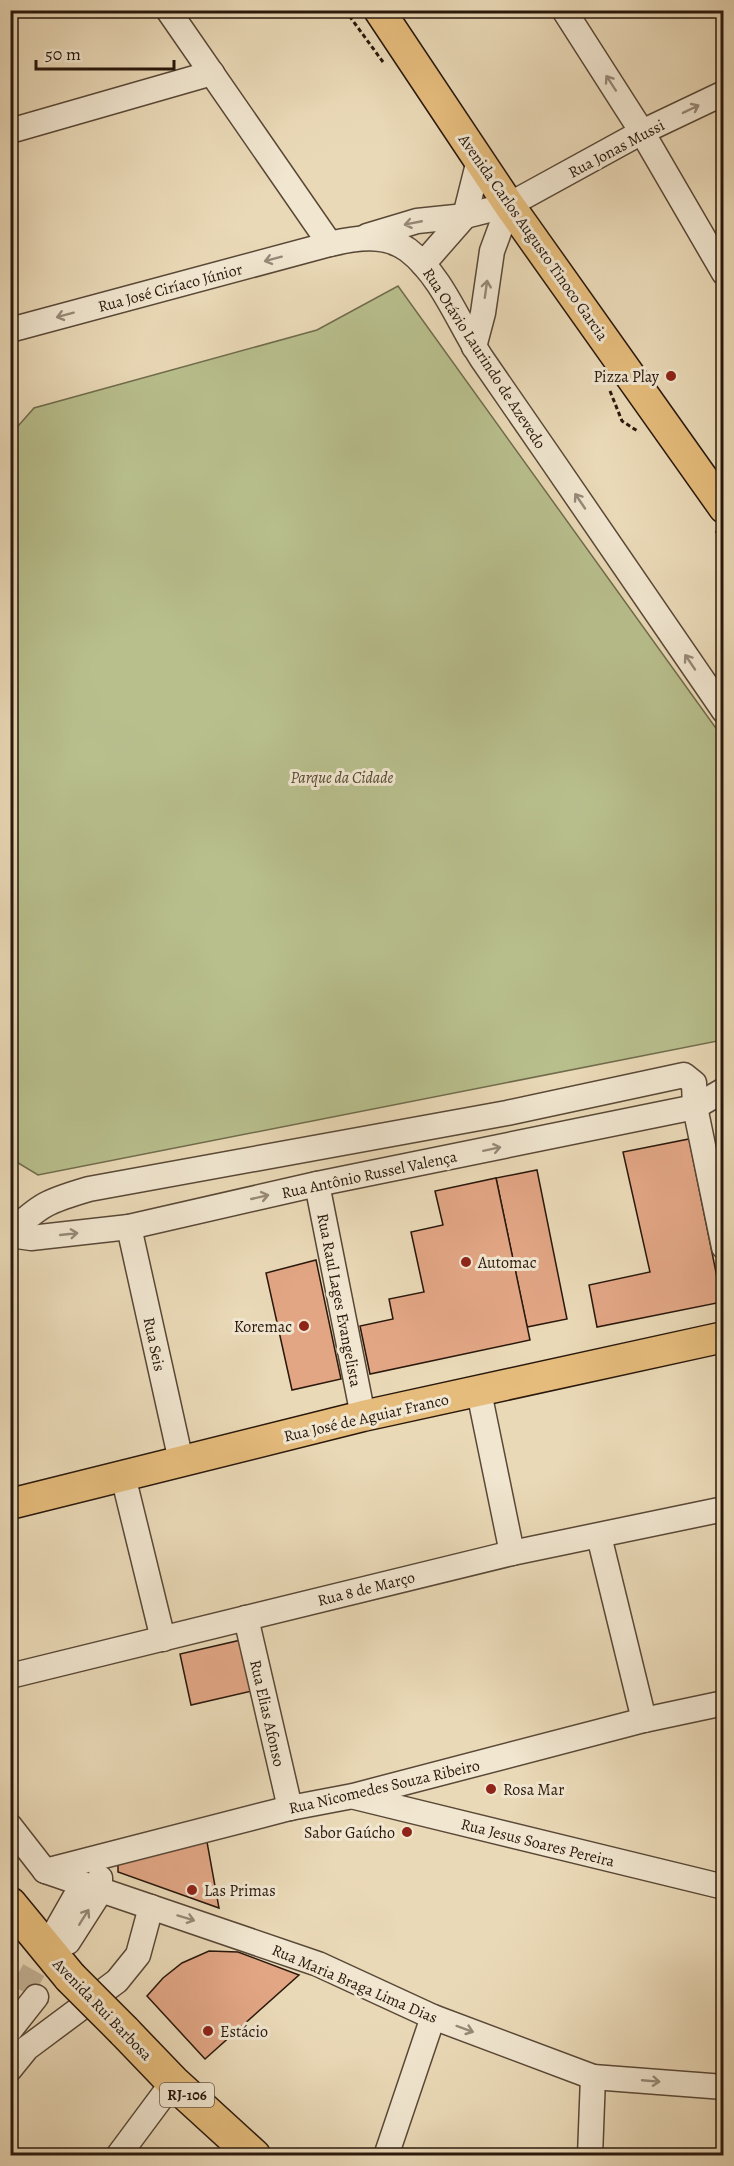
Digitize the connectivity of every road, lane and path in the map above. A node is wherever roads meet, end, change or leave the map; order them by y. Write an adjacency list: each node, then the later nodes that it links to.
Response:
1 (168, 10): 4 (street)
2 (379, 10): 8 (main road, Avenida Carlos Augusto Tinoco Garcia)
3 (564, 10): 7 (street, one-way to 3)
4 (212, 73): 6 (street); 12 (street)
5 (723, 93): 7 (street, Rua Jonas Mussi, one-way to 5)
6 (10, 131)
7 (642, 132): 9 (street, Rua Jonas Mussi); 14 (street)
8 (479, 160): 9 (main road, Avenida Carlos Augusto Tinoco Garcia); 10 (street)
9 (510, 205): 10 (street, Rua Jonas Mussi); 16 (street, one-way to 9); 17 (main road, Avenida Carlos Augusto Tinoco Garcia)
10 (465, 216): 11 (street, Rua Jonas Mussi, one-way to 11); 13 (street)
11 (363, 237): 12 (street, Rua Otávio Laurindo de Azevedo); 13 (street, Rua Otávio Laurindo de Azevedo)
12 (330, 243): 15 (street, Rua José Ciríaco Júnior, one-way to 15)
13 (423, 264): 16 (street, Rua Otávio Laurindo de Azevedo)
14 (723, 273)
15 (10, 330)
16 (474, 347): 20 (street, Rua Otávio Laurindo de Azevedo, one-way to 16)
17 (692, 462): 18 (main road); 19 (main road, Avenida Carlos Augusto Tinoco Garcia)
18 (723, 473)
19 (723, 508)
20 (723, 711)
21 (723, 1090): 22 (street, Rua Antônio Russel Valença)
22 (695, 1107): 23 (street, Rua Antônio Russel Valença, one-way to 22); 25 (street); 26 (street)
23 (317, 1184): 24 (street, Rua Antônio Russel Valença, one-way to 23); 29 (street, Rua Raul Lages Evangelista)
24 (129, 1227): 25 (street, Rua Antônio Russel Valença, one-way to 24); 30 (street, Rua Seis)
25 (10, 1234)
26 (723, 1247)
27 (723, 1337): 28 (main road, Rua José de Aguiar Franco)
28 (479, 1392): 29 (main road, Rua José de Aguiar Franco); 35 (street)
29 (363, 1416): 30 (main road, Rua José de Aguiar Franco)
30 (181, 1461): 31 (main road, Rua José de Aguiar Franco)
31 (123, 1476): 32 (main road, Rua José de Aguiar Franco); 37 (street)
32 (10, 1504)
33 (723, 1509): 34 (street, Rua 8 de Março)
34 (599, 1536): 35 (street, Rua 8 de Março); 40 (street)
35 (512, 1553): 36 (street, Rua 8 de Março)
36 (246, 1618): 37 (street, Rua 8 de Março); 42 (street, Rua Elias Afonso)
37 (163, 1639): 38 (street, Rua 8 de Março)
38 (10, 1677)
39 (723, 1703): 40 (street, Rua Nicomedes Souza Ribeiro)
40 (644, 1720): 41 (street, Rua Nicomedes Souza Ribeiro)
41 (353, 1796): 42 (street, Rua Nicomedes Souza Ribeiro); 46 (street, Rua Jesus Soares Pereira)
42 (290, 1808): 44 (street, Rua Nicomedes Souza Ribeiro)
43 (10, 1826): 45 (street)
44 (100, 1857): 45 (street, Rua Nicomedes Souza Ribeiro); 47 (street)
45 (45, 1872): 47 (street, Rua Maria Braga Lima Dias)
46 (723, 1887)
47 (91, 1888): 49 (street, Rua Maria Braga Lima Dias); 50 (street)
48 (10, 1904): 50 (highway, Avenida Rui Barbosa / RJ-106)
49 (151, 1907): 52 (street, Rua Maria Braga Lima Dias, one-way to 52); 54 (street)
50 (43, 1934): 56 (highway, Avenida Rui Barbosa / RJ-106, bridge)
51 (23, 1998): 53 (street)
52 (433, 2017): 55 (street, Rua Maria Braga Lima Dias, one-way to 55); 60 (street)
53 (10, 2030)
54 (10, 2069)
55 (593, 2077): 57 (street, Rua Maria Braga Lima Dias, one-way to 57); 61 (street)
56 (173, 2082): 58 (street); 59 (highway, Avenida Rui Barbosa / RJ-106)
57 (723, 2087)
58 (118, 2156)
59 (254, 2156)
60 (386, 2156)
61 (590, 2156)

